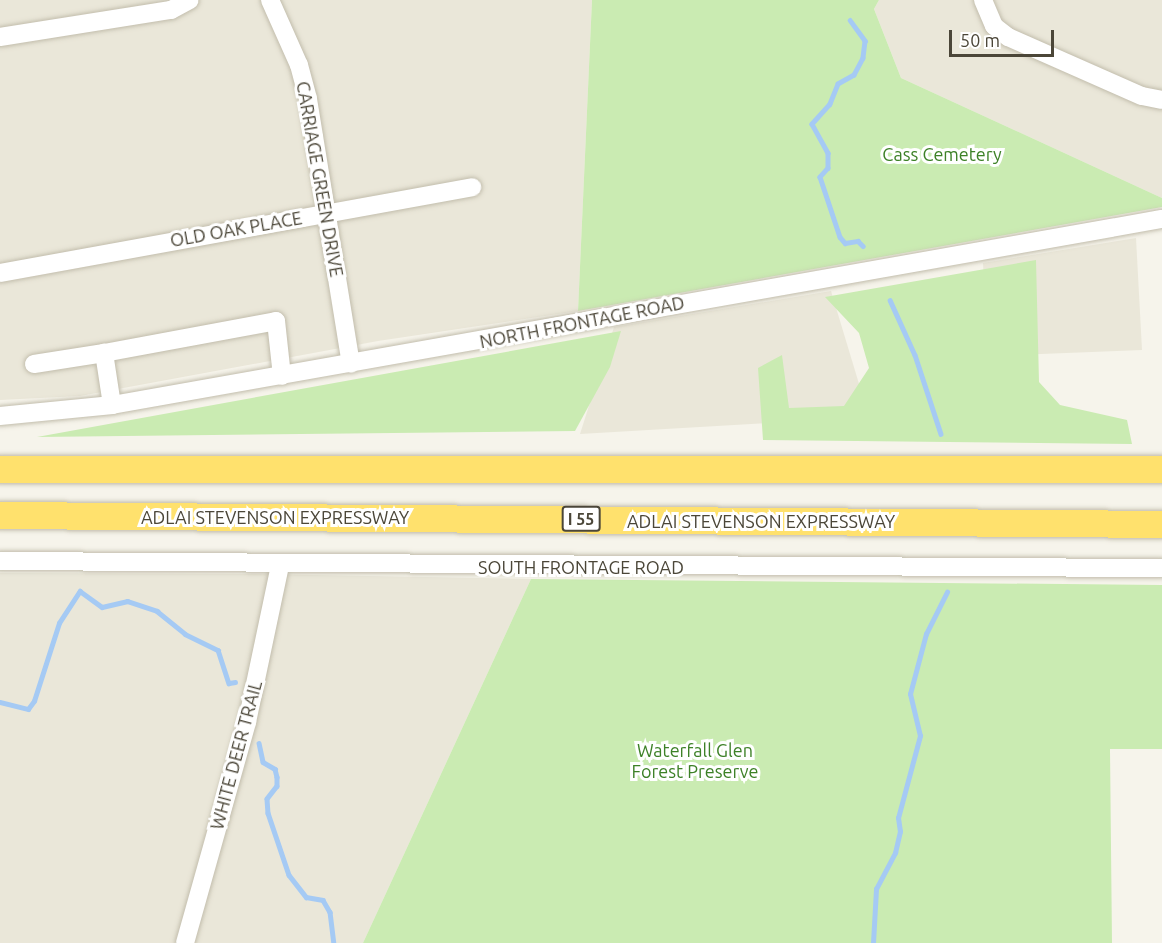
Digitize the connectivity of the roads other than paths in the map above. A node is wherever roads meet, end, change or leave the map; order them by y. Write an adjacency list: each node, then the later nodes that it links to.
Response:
1 (190, 0): 4 (street)
2 (270, 0): 7 (street, CARRIAGE GREEN DRIVE)
3 (983, 0): 5 (street)
4 (0, 37)
5 (1162, 100)
6 (472, 187): 7 (street, OLD OAK PLACE)
7 (328, 212): 9 (street, OLD OAK PLACE); 12 (street, CARRIAGE GREEN DRIVE)
8 (1162, 219): 12 (street, NORTH FRONTAGE ROAD)
9 (0, 273)
10 (104, 353): 11 (street); 13 (street); 14 (street)
11 (34, 364)
12 (351, 364): 13 (street, NORTH FRONTAGE ROAD)
13 (282, 376): 14 (street, NORTH FRONTAGE ROAD)
14 (112, 405): 15 (street, NORTH FRONTAGE ROAD)
15 (0, 416)
16 (0, 468): 17 (highway)
17 (1162, 469)
18 (0, 515): 19 (highway, ADLAI STEVENSON EXPRESSWAY / I 55)
19 (1162, 524)
20 (0, 561): 21 (street, SOUTH FRONTAGE ROAD)
21 (280, 566): 22 (street, SOUTH FRONTAGE ROAD); 23 (street, WHITE DEER TRAIL)
22 (1162, 568)
23 (185, 943)

